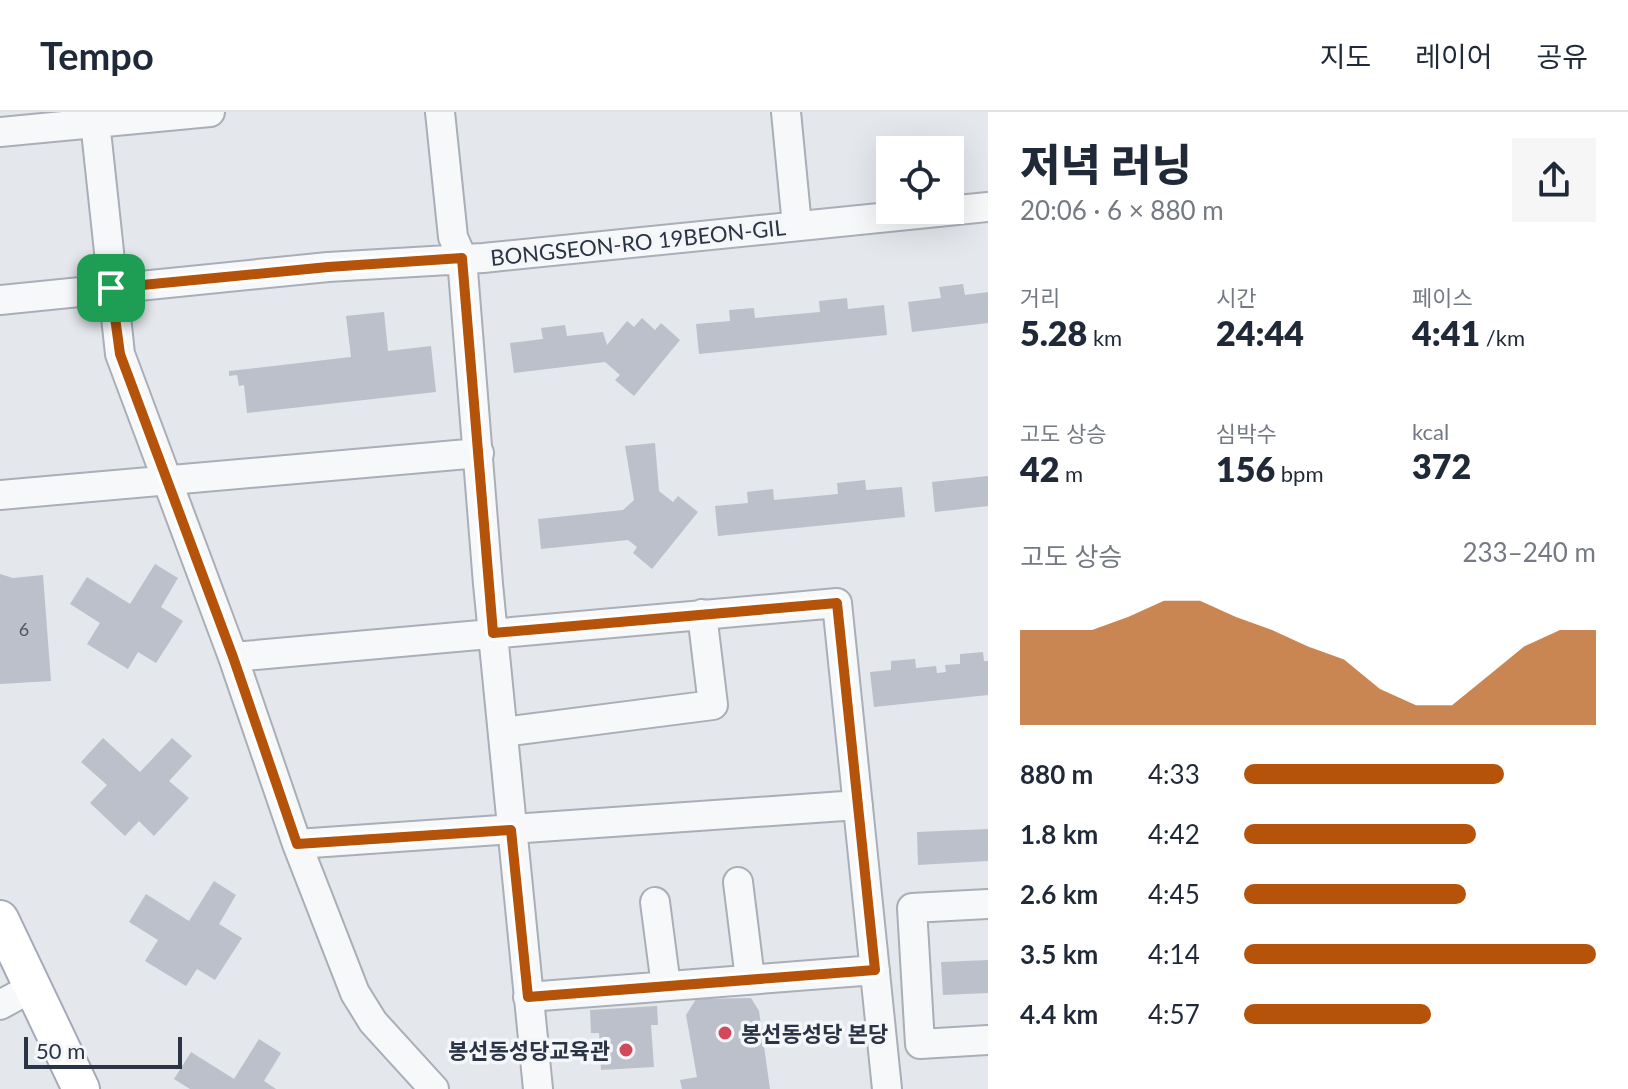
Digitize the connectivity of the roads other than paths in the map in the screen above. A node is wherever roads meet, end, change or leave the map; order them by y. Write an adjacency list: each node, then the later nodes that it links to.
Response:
1 (210, 112): 4 (street)
2 (440, 112): 8 (street)
3 (786, 112): 7 (street)
4 (95, 118): 5 (street); 9 (street)
5 (0, 132)
6 (988, 207): 7 (street, BONGSEON-RO 19BEON-GIL)
7 (797, 226): 8 (street, BONGSEON-RO 19BEON-GIL)
8 (462, 258): 9 (street, BONGSEON-RO 19BEON-GIL); 11 (street)
9 (111, 288): 10 (street, BONGSEON-RO 19BEON-GIL); 12 (street)
10 (0, 300)
11 (479, 453): 12 (street); 15 (street)
12 (169, 480): 13 (street); 16 (street)
13 (0, 495)
14 (702, 614): 15 (street); 17 (street); 18 (street)
15 (493, 633): 16 (street); 17 (street)
16 (233, 657): 20 (street)
17 (504, 732): 19 (street)
18 (858, 805): 19 (street); 25 (street)
19 (511, 830): 20 (street); 29 (street)
20 (297, 844): 33 (street)
21 (738, 882): 26 (street)
22 (655, 902): 27 (street)
23 (988, 904): 31 (street)
24 (0, 919): 28 (main road)
25 (875, 970): 26 (street); 35 (street)
26 (750, 979): 27 (street)
27 (666, 986): 29 (street)
28 (33, 987): 30 (street); 32 (main road)
29 (528, 997): 34 (street)
30 (0, 1005)
31 (988, 1040)
32 (81, 1089)
33 (434, 1089)
34 (538, 1089)
35 (887, 1089)

